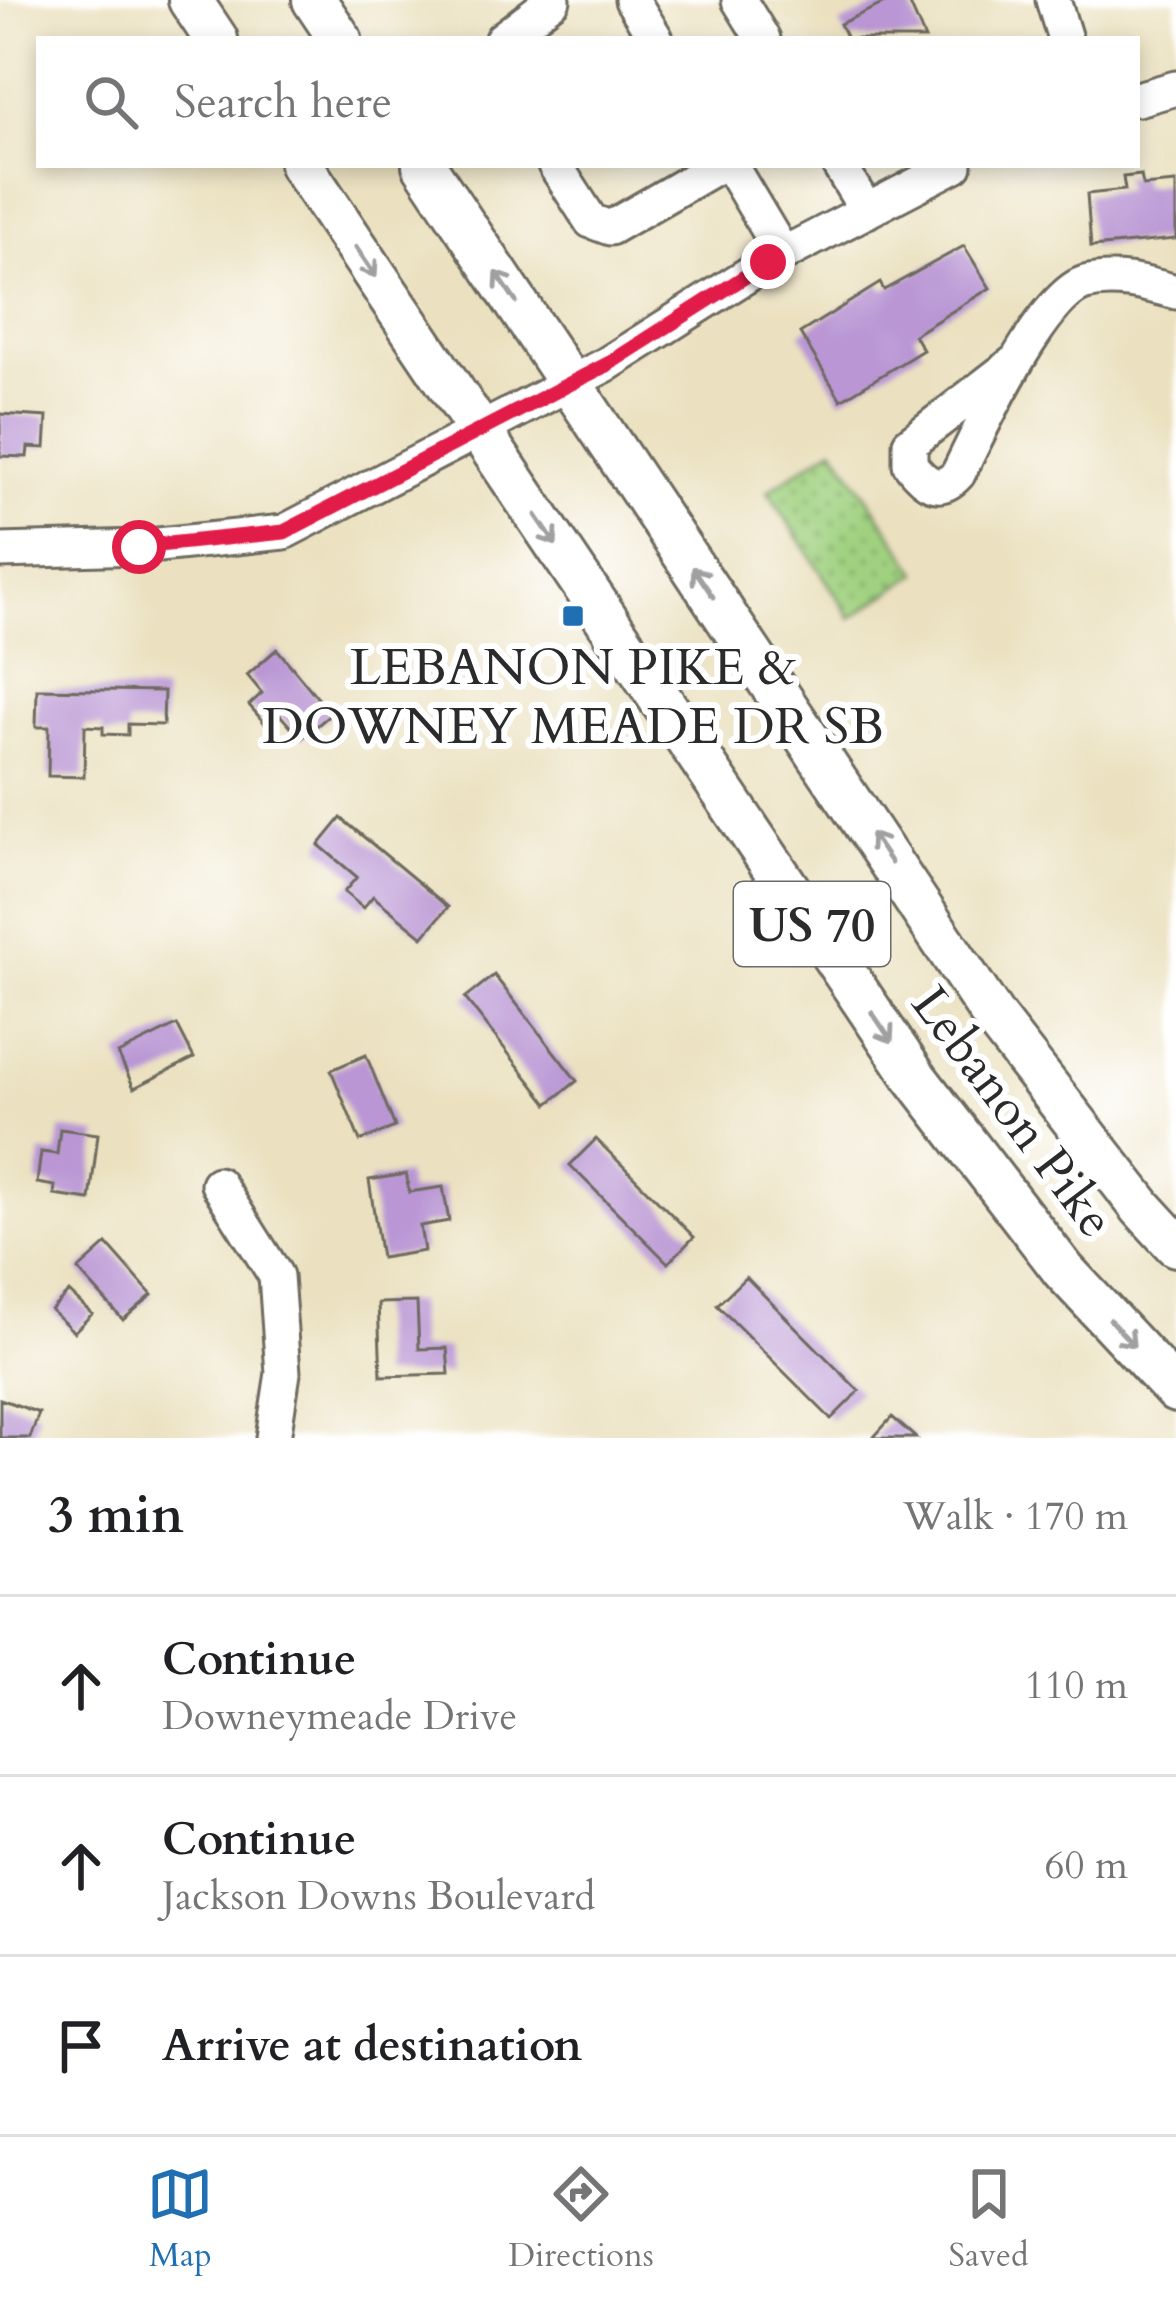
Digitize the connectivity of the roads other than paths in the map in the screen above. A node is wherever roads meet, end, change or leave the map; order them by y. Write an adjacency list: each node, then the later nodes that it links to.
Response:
1 (190, 0): 7 (main road)
2 (314, 0): 8 (main road)
3 (553, 0): 9 (street)
4 (632, 0): 10 (street)
5 (739, 0): 11 (street)
6 (1053, 0): 12 (street)
7 (214, 36)
8 (338, 36)
9 (506, 36)
10 (654, 36)
11 (761, 36)
12 (1064, 36)
13 (1176, 88): 14 (street)
14 (1140, 98)
15 (303, 168): 27 (main road, Lebanon Pike / US 70, one-way to 27)
16 (426, 168): 26 (main road, Lebanon Pike / US 70, one-way to 16)
17 (557, 168): 18 (street)
18 (714, 168)
19 (732, 168): 23 (street)
20 (841, 168): 22 (street)
21 (949, 168): 22 (street)
22 (867, 211): 23 (street)
23 (783, 254): 26 (street)
24 (1176, 292): 25 (street)
25 (1016, 362)
26 (571, 384): 27 (street); 30 (main road, Lebanon Pike / US 70, one-way to 26)
27 (481, 432): 28 (street); 31 (main road, Lebanon Pike / US 70, one-way to 31)
28 (0, 551)
29 (218, 1184): 32 (street)
30 (1176, 1245)
31 (1176, 1391)
32 (273, 1438)

